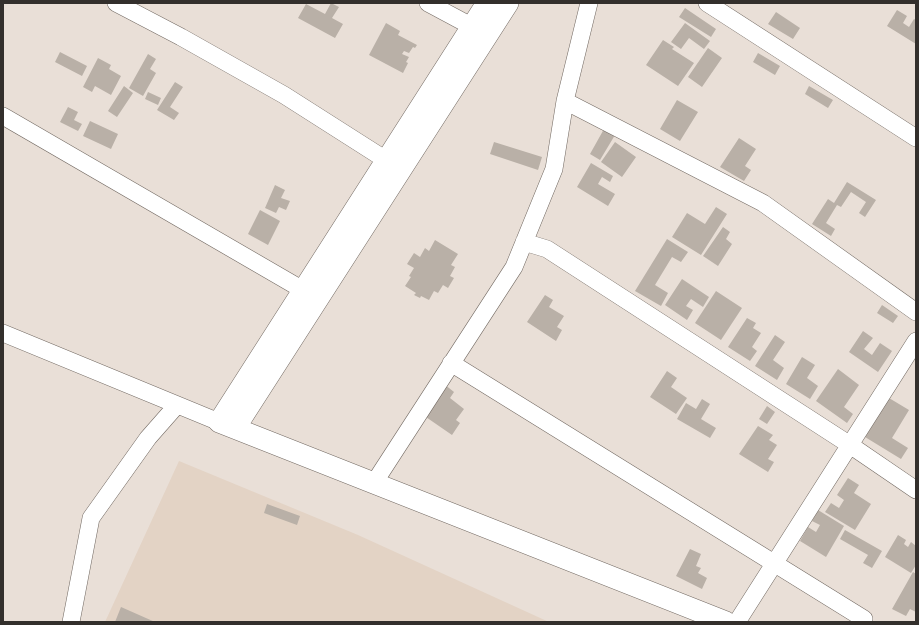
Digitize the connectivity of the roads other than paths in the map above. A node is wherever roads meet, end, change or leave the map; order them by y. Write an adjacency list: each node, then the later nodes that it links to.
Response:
1 (116, 3): 11 (street)
2 (428, 3): 7 (street)
3 (487, 3): 7 (street)
4 (508, 3): 19 (street)
5 (589, 3): 8 (street)
6 (707, 3): 10 (street)
7 (472, 26): 11 (street)
8 (565, 101): 12 (street); 14 (street)
9 (3, 116): 13 (street)
10 (916, 138)
11 (386, 160): 13 (street)
12 (524, 242): 17 (street); 20 (street)
13 (303, 290): 19 (street)
14 (916, 312)
15 (3, 333): 18 (street)
16 (916, 341): 20 (street)
17 (452, 363): 21 (street); 23 (street)
18 (177, 405): 19 (street); 25 (street)
19 (227, 425): 21 (street)
20 (850, 445): 22 (street); 23 (street)
21 (374, 483): 26 (street)
22 (916, 490)
23 (774, 563): 24 (street); 27 (street)
24 (864, 619)
25 (72, 622)
26 (726, 622)
27 (737, 622)

